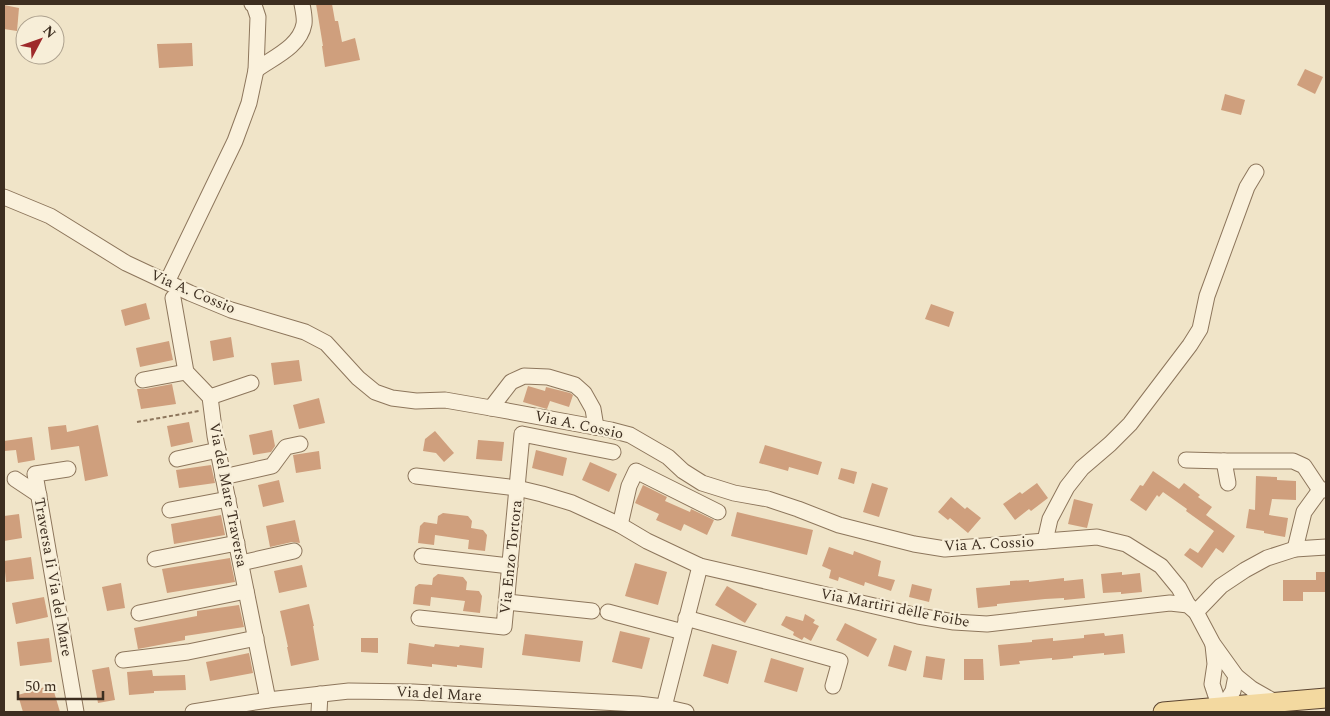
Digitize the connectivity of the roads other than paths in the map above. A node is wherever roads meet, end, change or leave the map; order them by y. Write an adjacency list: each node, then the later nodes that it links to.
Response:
1 (254, 4): 3 (street)
2 (302, 4): 3 (street)
3 (256, 70): 6 (street)
4 (1256, 172): 32 (street)
5 (4, 197): 6 (street, Via A. Cossio)
6 (167, 282): 12 (street, Via A. Cossio)
7 (173, 298): 8 (street)
8 (186, 372): 9 (street); 11 (street)
9 (144, 380)
10 (251, 383): 11 (street)
11 (211, 403): 15 (street, Via del Mare Traversa)
12 (491, 408): 13 (street, Via A. Cossio); 13 (street)
13 (596, 427): 32 (street, Via A. Cossio)
14 (300, 444): 21 (street)
15 (218, 450): 17 (street); 21 (street, Via del Mare Traversa)
16 (613, 452): 25 (street)
17 (177, 459)
18 (1186, 460): 19 (street)
19 (1224, 461): 24 (street); 26 (street)
20 (68, 469): 27 (street, Traversa Ii Via del Mare)
21 (223, 476): 28 (street, Via del Mare Traversa)
22 (416, 476): 25 (street, Via Enzo Tortora)
23 (15, 479): 27 (street)
24 (1228, 483)
25 (517, 488): 31 (street, Via Enzo Tortora); 40 (street, Via Enzo Tortora)
26 (1323, 490): 35 (street)
27 (39, 495): 64 (street, Traversa Ii Via del Mare)
28 (228, 499): 29 (street); 33 (street, Via del Mare Traversa)
29 (170, 510)
30 (718, 512): 31 (street)
31 (620, 525): 41 (street, Via Enzo Tortora)
32 (1045, 541): 44 (street, Via A. Cossio)
33 (237, 542): 38 (street); 39 (street, Via del Mare Traversa)
34 (1326, 547): 35 (street)
35 (1295, 549): 44 (street)
36 (294, 551): 39 (street)
37 (422, 556): 40 (street)
38 (155, 560)
39 (241, 563): 42 (street, Via del Mare Traversa)
40 (510, 566): 43 (street, Via Enzo Tortora)
41 (700, 566): 44 (street, Via Martiri delle Foibe); 49 (street)
42 (246, 591): 47 (street); 50 (street, Via del Mare Traversa)
43 (506, 602): 45 (street); 48 (street, Via Enzo Tortora)
44 (1192, 609): 51 (street)
45 (592, 611)
46 (608, 612): 49 (street)
47 (139, 613)
48 (419, 618)
49 (685, 625): 55 (street); 61 (street)
50 (256, 638): 52 (street); 58 (street, Via del Mare Traversa)
51 (1212, 644): 53 (street); 54 (street)
52 (123, 660)
53 (1236, 676): 59 (street); 62 (street)
54 (1212, 684): 62 (street); 63 (street)
55 (833, 686)
56 (320, 694): 58 (street, Via del Mare); 60 (street, Via del Mare); 66 (street)
57 (1326, 698): 59 (main road)
58 (268, 700): 65 (street, Via del Mare)
59 (1275, 702): 62 (main road)
60 (580, 706): 61 (street, Via del Mare)
61 (664, 707): 67 (street, Via del Mare)
62 (1223, 707): 63 (main road)
63 (1186, 710): 68 (main road)
64 (76, 712)
65 (193, 712)
66 (319, 712)
67 (686, 712)
68 (1163, 712)

